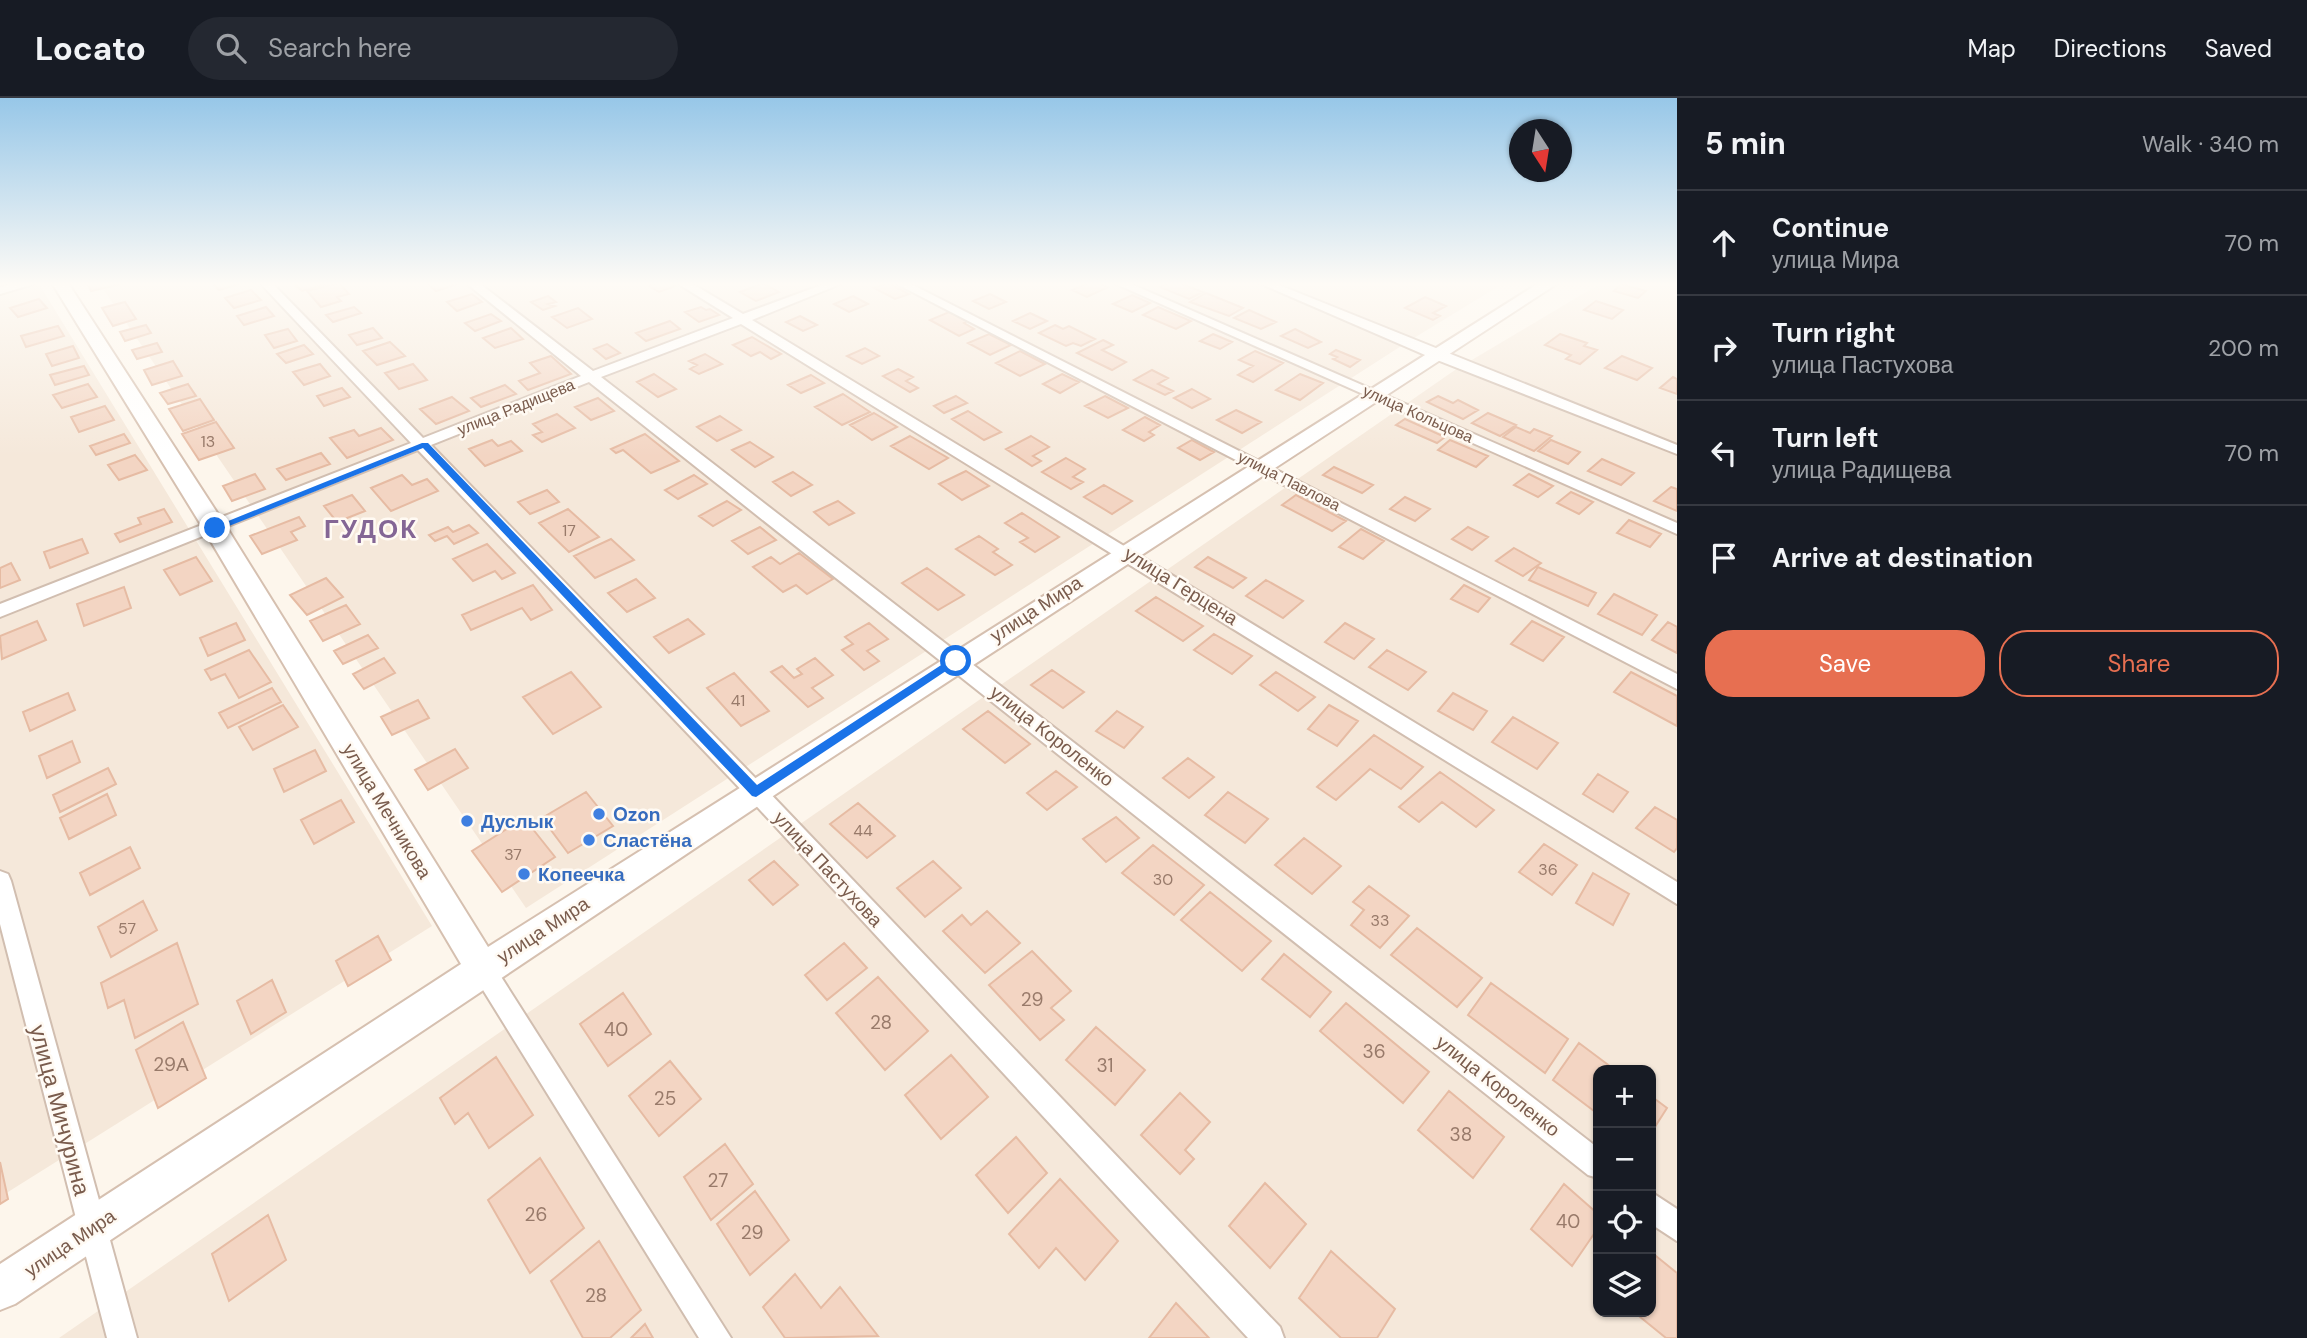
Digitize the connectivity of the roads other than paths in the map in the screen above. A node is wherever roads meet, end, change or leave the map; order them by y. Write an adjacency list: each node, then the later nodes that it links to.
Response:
1 (97, 341): 16 (main road, улица Мечникова)
2 (323, 341): 13 (street, улица Пастухова)
3 (547, 341): 11 (street, улица Короленко)
4 (683, 341): 11 (street, улица Радищева)
5 (776, 341): 18 (street, улица Герцена)
6 (1015, 341): 15 (street, улица Павлова)
7 (1252, 341): 12 (street, улица Кольцова)
8 (1403, 341): 10 (street)
9 (1459, 341): 10 (main road, улица Мира)
10 (1437, 355): 12 (main road, улица Мира); 14 (street)
11 (592, 376): 13 (street, улица Радищева); 20 (street, улица Короленко)
12 (1375, 395): 15 (main road, улица Мира); 17 (street, улица Кольцова)
13 (425, 445): 16 (street, улица Радищева); 22 (street, улица Пастухова)
14 (1677, 450)
15 (1260, 466): 18 (main road, улица Мира); 21 (street, улица Павлова)
16 (215, 528): 19 (street, улица Радищева); 25 (main road, улица Мечникова)
17 (1677, 529)
18 (1125, 552): 20 (main road, улица Мира); 24 (street, улица Герцена)
19 (0, 611)
20 (956, 661): 22 (main road, улица Мира); 26 (street, улица Короленко)
21 (1677, 682)
22 (756, 792): 25 (main road, улица Мира); 33 (street, улица Пастухова)
23 (0, 881): 29 (street, улица Мичурина)
24 (1677, 894)
25 (484, 969): 29 (main road, улица Мира); 32 (street, улица Мечникова)
26 (1593, 1161)
27 (1656, 1210): 28 (street)
28 (1677, 1227)
29 (92, 1228): 30 (main road, улица Мира); 31 (street, улица Мичурина)
30 (0, 1289)
31 (122, 1338)
32 (716, 1338)
33 (1269, 1338)

